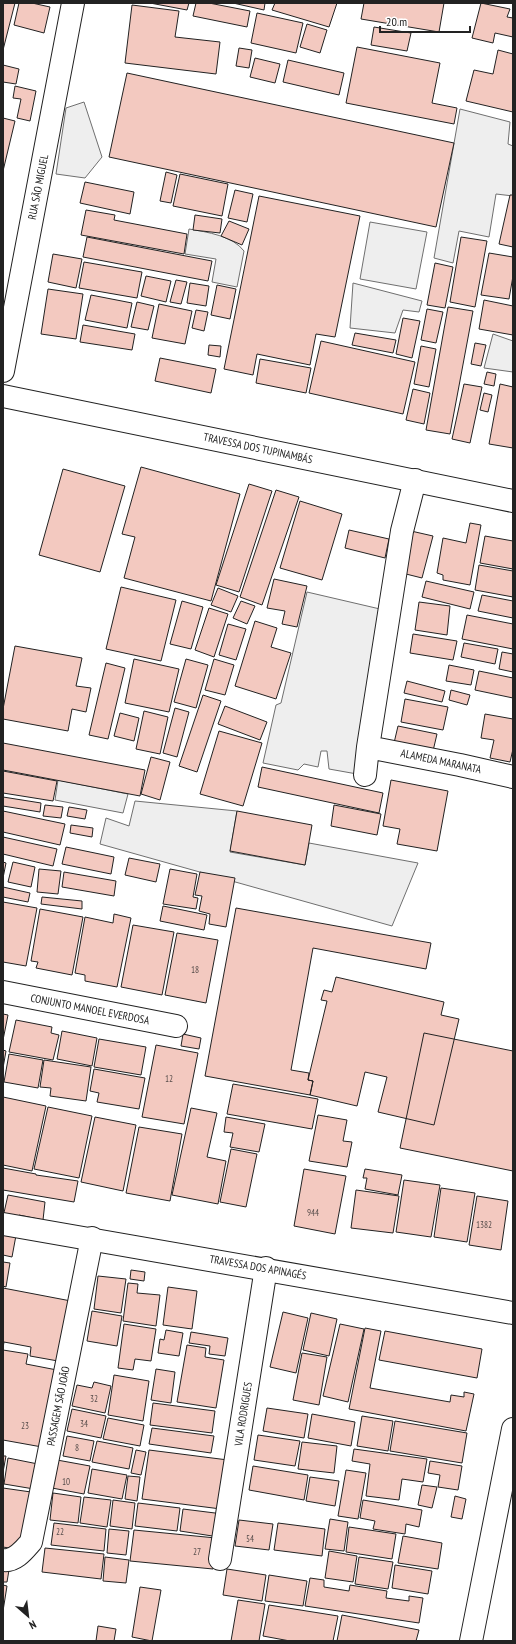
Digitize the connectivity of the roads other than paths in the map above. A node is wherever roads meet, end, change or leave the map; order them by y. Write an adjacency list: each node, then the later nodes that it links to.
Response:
1 (73, 3): 2 (street, RUA SÃO MIGUEL)
2 (3, 371)
3 (3, 396): 4 (street, TRAVESSA DOS TUPINAMBÁS)
4 (414, 480): 5 (street, TRAVESSA DOS TUPINAMBÁS); 6 (street)
5 (513, 501)
6 (368, 747): 7 (street); 8 (street, ALAMEDA MARANATA)
7 (365, 775)
8 (513, 777)
9 (3, 992): 10 (street, CONJUNTO MANOEL EVERDOSA)
10 (176, 1026)
11 (3, 1224): 12 (street, TRAVESSA DOS APINAGÉS)
12 (92, 1238): 13 (street, TRAVESSA DOS APINAGÉS); 18 (street, PASSAGEM SÃO JOÃO)
13 (266, 1268): 14 (street, TRAVESSA DOS APINAGÉS); 17 (street, VILA RODRIGUES)
14 (513, 1313)
15 (513, 1429): 16 (street)
16 (507, 1490): 19 (street)
17 (220, 1559)
18 (5, 1560)
19 (471, 1641)

